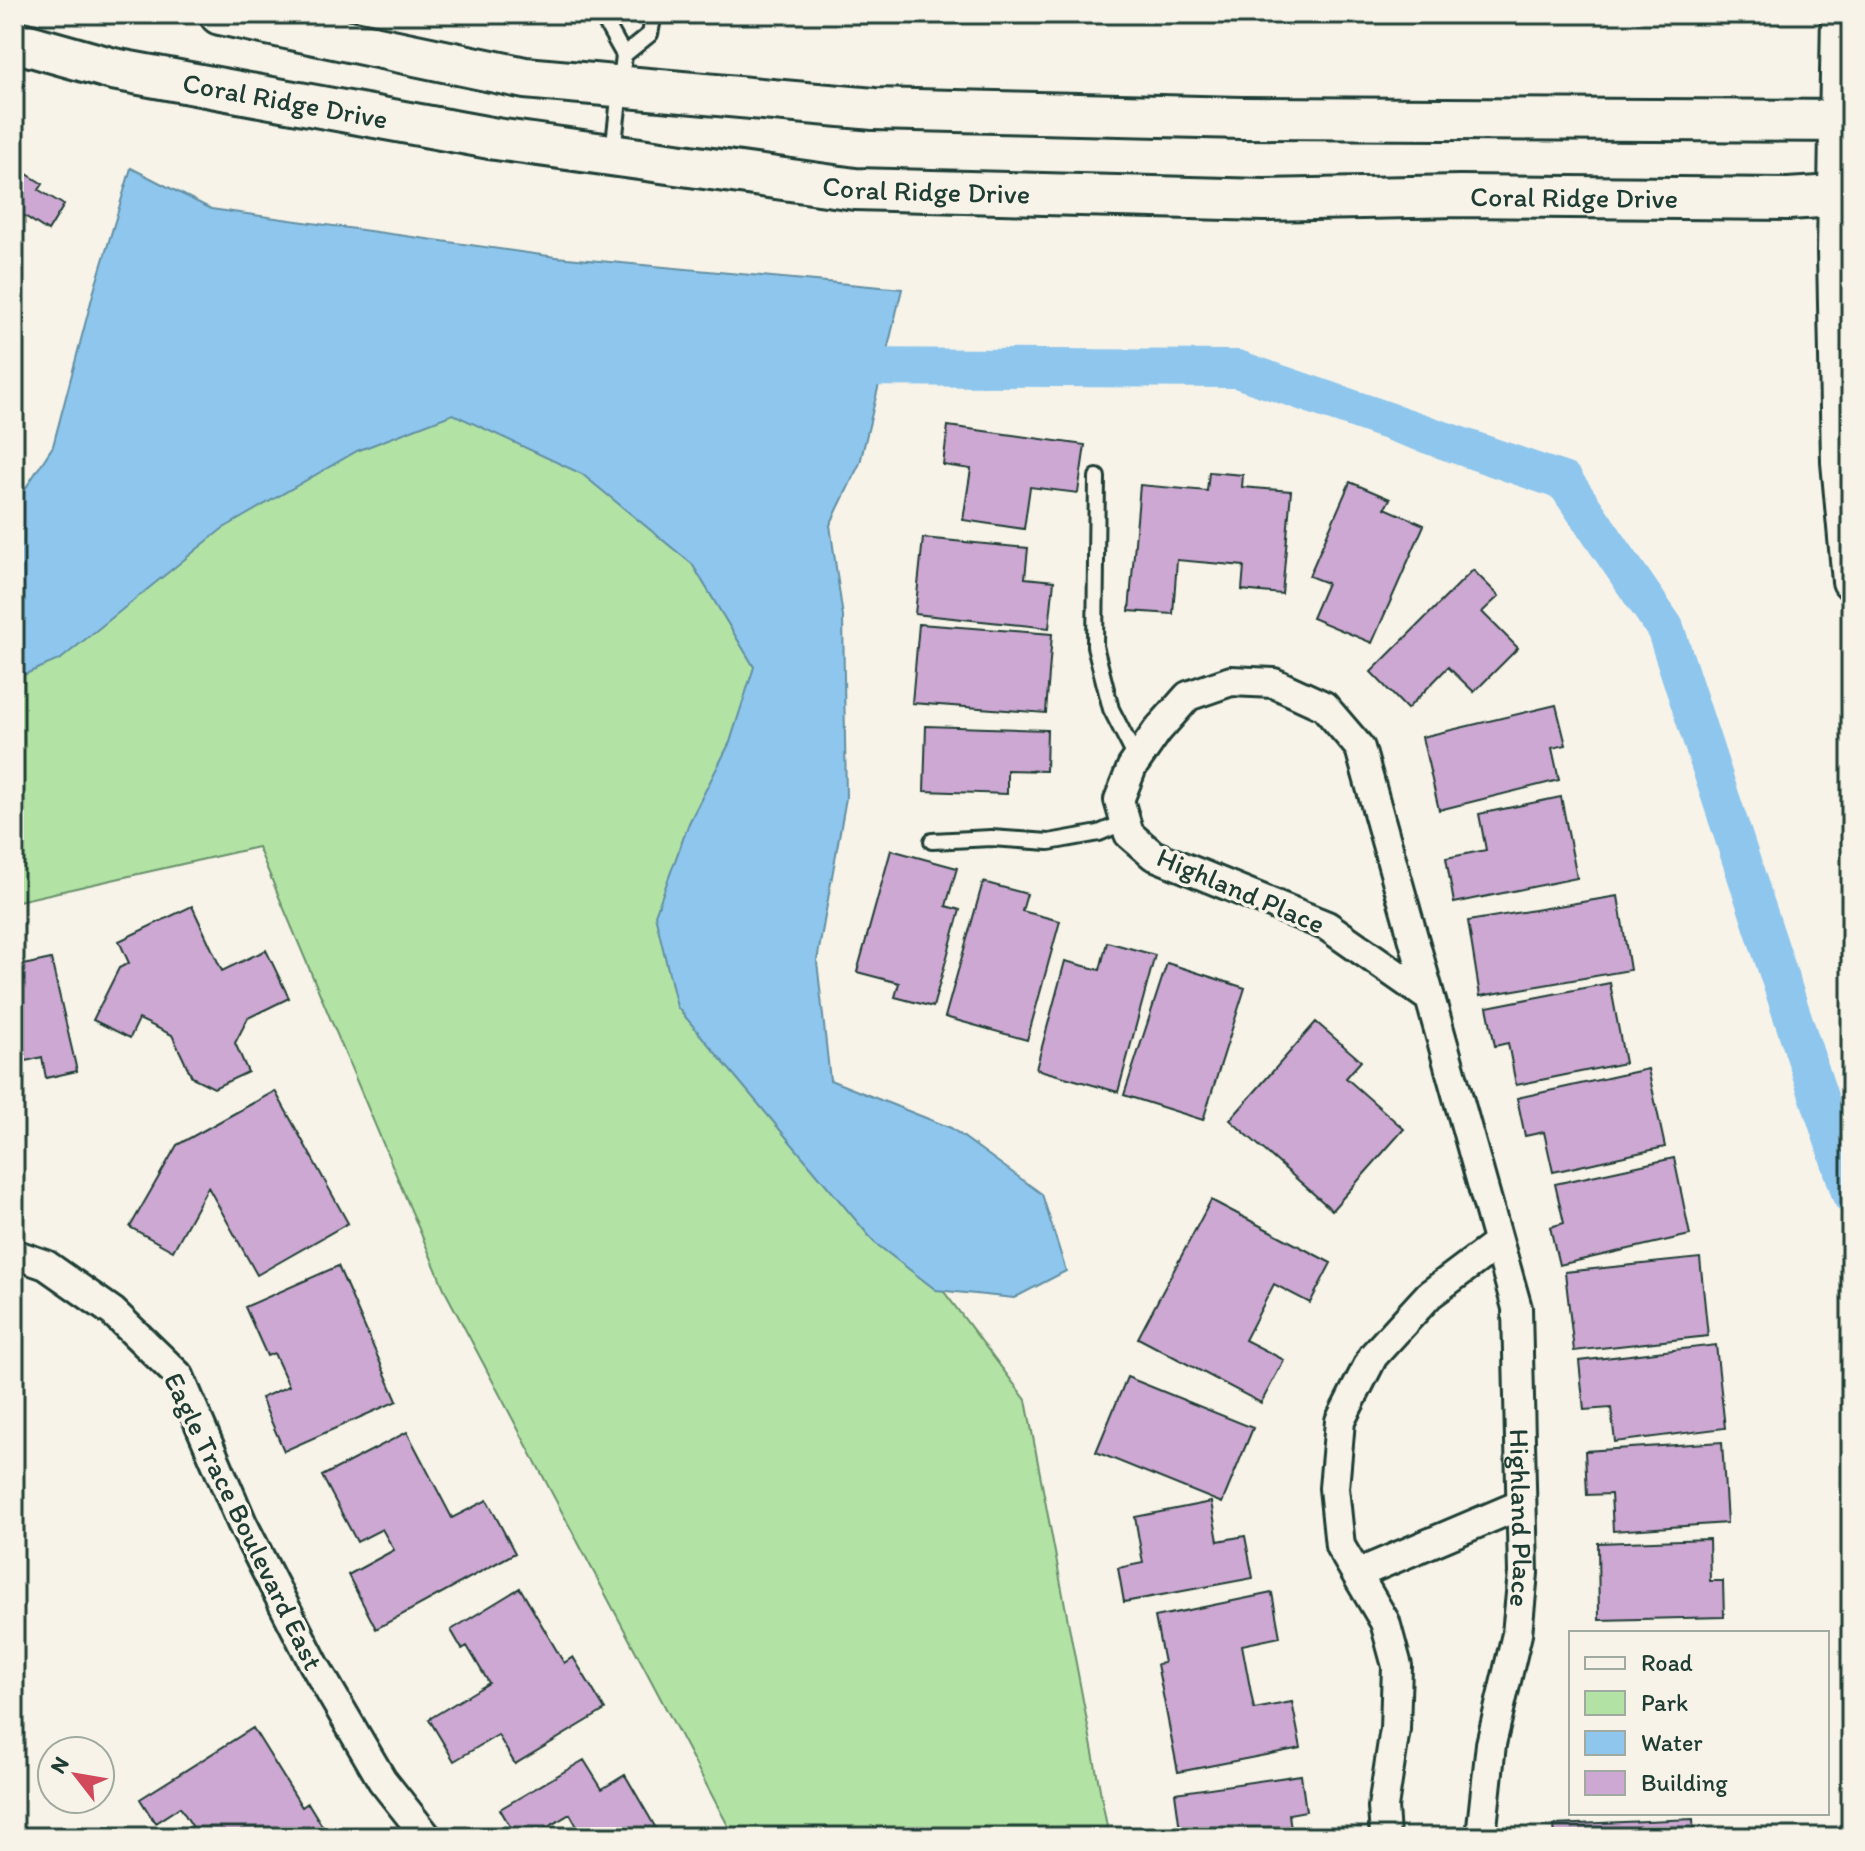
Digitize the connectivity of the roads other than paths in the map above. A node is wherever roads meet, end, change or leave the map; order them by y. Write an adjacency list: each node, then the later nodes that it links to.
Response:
1 (220, 14): 6 (main road)
2 (607, 14): 6 (lane)
3 (654, 14): 6 (lane)
4 (1840, 14): 7 (street)
5 (14, 41): 8 (main road, Coral Ridge Drive)
6 (622, 71): 7 (main road); 8 (lane)
7 (1845, 121): 9 (street)
8 (612, 155): 9 (main road, Coral Ridge Drive)
9 (1844, 195): 11 (street)
10 (1097, 477): 12 (lane)
11 (1851, 581)
12 (1137, 760): 13 (street, Highland Place); 15 (street, Highland Place)
13 (1125, 822): 14 (lane); 15 (street, Highland Place)
14 (932, 841)
15 (1427, 996): 16 (street, Highland Place)
16 (1497, 1244): 18 (street, Highland Place); 19 (street)
17 (14, 1254): 20 (street, Eagle Trace Boulevard East)
18 (1520, 1505): 19 (street); 22 (street, Highland Place)
19 (1357, 1574): 21 (street)
20 (427, 1837)
21 (1385, 1837)
22 (1484, 1837)

